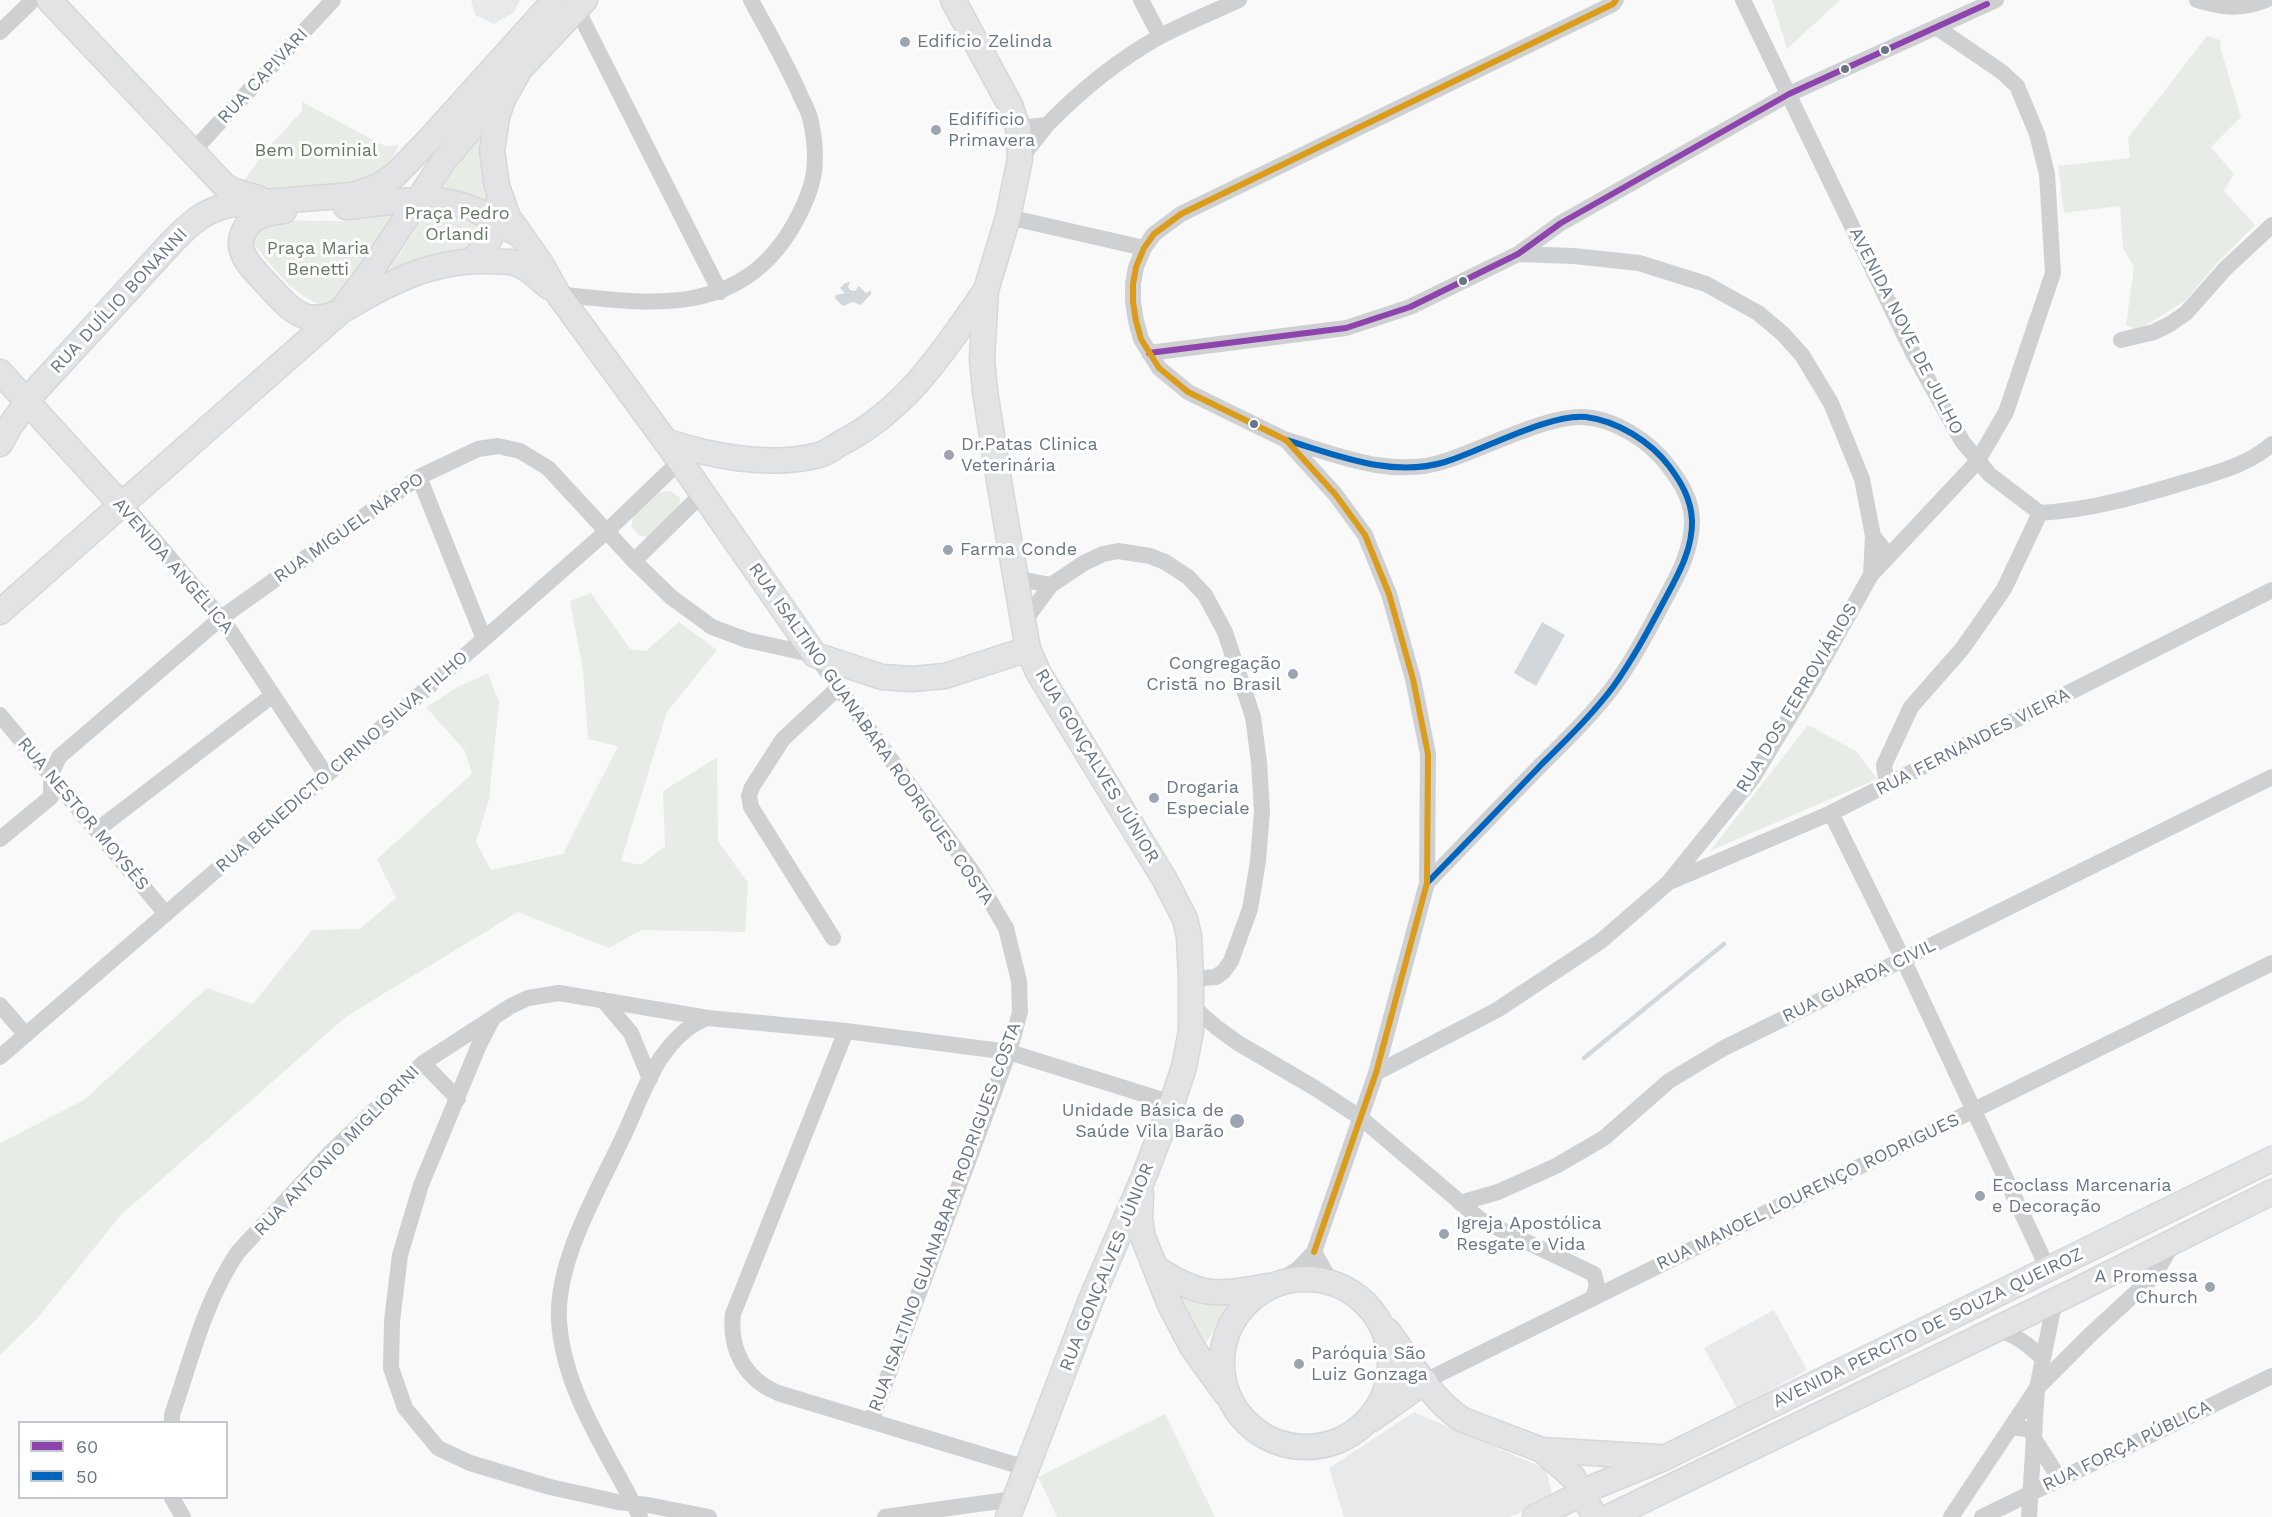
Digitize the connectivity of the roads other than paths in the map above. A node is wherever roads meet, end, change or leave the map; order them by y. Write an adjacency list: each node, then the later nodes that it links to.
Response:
1 (33, 0): 15 (street)
2 (49, 0): 21 (street)
3 (333, 0): 21 (street, RUA CAPIVARI)
4 (751, 0): 38 (street)
5 (953, 0): 20 (street, RUA GONÇALVES JÚNIOR)
6 (1141, 0): 16 (street)
7 (1239, 0): 16 (street)
8 (1617, 0): 33 (street)
9 (1743, 0): 18 (street, AVENIDA NOVE DE JULHO)
10 (1996, 0): 14 (street)
11 (2197, 0): 12 (street)
12 (2266, 0)
13 (572, 3): 17 (street); 24 (street); 38 (street)
14 (1936, 27): 18 (street); 53 (street)
15 (0, 32)
16 (1160, 36): 19 (street)
17 (520, 69): 23 (street, RUA ISALTINO GUANABARA RODRIGUES COSTA); 26 (street)
18 (1789, 94): 30 (street); 53 (street, AVENIDA NOVE DE JULHO)
19 (1047, 125): 20 (street); 22 (street)
20 (1018, 128): 22 (street, RUA GONÇALVES JÚNIOR)
21 (193, 152): 25 (street)
22 (1020, 159): 28 (street, RUA GONÇALVES JÚNIOR)
23 (497, 186): 29 (street); 32 (street, RUA ISALTINO GUANABARA RODRIGUES COSTA)
24 (354, 195): 25 (street, RUA DUÍLIO BONANNI); 27 (street)
25 (267, 201): 27 (street); 46 (street, RUA DUÍLIO BONANNI)
26 (418, 201): 27 (street, RUA ISALTINO GUANABARA RODRIGUES COSTA); 29 (street, RUA ISALTINO GUANABARA RODRIGUES COSTA); 40 (street)
27 (314, 209): 40 (street, RUA ISALTINO GUANABARA RODRIGUES COSTA)
28 (1008, 217): 33 (street); 37 (street, RUA GONÇALVES JÚNIOR)
29 (497, 220): 32 (street, RUA ISALTINO GUANABARA RODRIGUES COSTA); 36 (street)
30 (1561, 223): 34 (street); 35 (street)
31 (2272, 225): 41 (street)
32 (523, 238): 39 (street, RUA ISALTINO GUANABARA RODRIGUES COSTA)
33 (1144, 248): 43 (street)
34 (1518, 254): 35 (street); 43 (street)
35 (1574, 256): 60 (street)
36 (470, 261): 39 (street, RUA ISALTINO GUANABARA RODRIGUES COSTA); 40 (street, RUA ISALTINO GUANABARA RODRIGUES COSTA)
37 (986, 290): 42 (street); 44 (street, RUA GONÇALVES JÚNIOR)
38 (720, 292): 39 (street)
39 (558, 294): 48 (street, RUA ISALTINO GUANABARA RODRIGUES COSTA)
40 (340, 312): 57 (street)
41 (2121, 340)
42 (942, 353): 44 (street); 52 (street)
43 (1149, 353): 47 (street)
44 (982, 359): 64 (street, RUA GONÇALVES JÚNIOR)
45 (0, 372): 46 (street, AVENIDA ANGÉLICA)
46 (27, 402): 49 (street, RUA DUÍLIO BONANNI); 57 (street, AVENIDA ANGÉLICA)
47 (1286, 440): 51 (street); 54 (street)
48 (665, 441): 52 (street); 56 (street, RUA ISALTINO GUANABARA RODRIGUES COSTA)
49 (0, 444)
50 (2272, 444): 58 (street)
51 (1336, 455): 54 (street); 83 (street)
52 (721, 456): 56 (street)
53 (1977, 462): 58 (street, AVENIDA NOVE DE JULHO); 61 (street)
54 (1308, 464): 83 (street)
55 (419, 477): 59 (street, RUA MIGUEL NAPPO); 68 (street, RUA MIGUEL NAPPO); 70 (street)
56 (690, 477): 59 (street, RUA BENEDICTO CIRINO SILVA FILHO); 62 (street); 72 (street, RUA ISALTINO GUANABARA RODRIGUES COSTA)
57 (123, 503): 67 (street); 68 (street, AVENIDA ANGÉLICA)
58 (2040, 513): 79 (street)
59 (607, 531): 62 (street, RUA MIGUEL NAPPO); 70 (street, RUA BENEDICTO CIRINO SILVA FILHO)
60 (1873, 536): 61 (street); 63 (street)
61 (1889, 556): 63 (street)
62 (634, 561): 72 (street, RUA MIGUEL NAPPO)
63 (1871, 575): 84 (street, RUA DOS FERROVIÁRIOS)
64 (1014, 578): 65 (street); 69 (street, RUA GONÇALVES JÚNIOR)
65 (1052, 585): 69 (street); 89 (street)
66 (2272, 590): 79 (street, RUA FERNANDES VIEIRA)
67 (0, 612)
68 (221, 618): 74 (street, AVENIDA ANGÉLICA); 76 (street, RUA MIGUEL NAPPO)
69 (1022, 624): 71 (street, RUA GONÇALVES JÚNIOR)
70 (484, 639): 77 (street, RUA BENEDICTO CIRINO SILVA FILHO)
71 (1028, 649): 72 (street, RUA MIGUEL NAPPO); 89 (street, RUA GONÇALVES JÚNIOR)
72 (815, 655): 73 (street, RUA ISALTINO GUANABARA RODRIGUES COSTA)
73 (838, 688): 86 (street); 97 (street, RUA ISALTINO GUANABARA RODRIGUES COSTA)
74 (273, 695): 77 (street, AVENIDA ANGÉLICA); 81 (street)
75 (0, 715): 76 (street, RUA NESTOR MOYSÉS)
76 (51, 774): 81 (street, RUA NESTOR MOYSÉS); 82 (street)
77 (326, 775): 85 (street, RUA BENEDICTO CIRINO SILVA FILHO)
78 (2272, 777): 87 (street, RUA GUARDA CIVIL)
79 (1887, 785): 80 (street, RUA FERNANDES VIEIRA)
80 (1831, 813): 84 (street, RUA FERNANDES VIEIRA); 87 (street)
81 (97, 830): 85 (street, RUA NESTOR MOYSÉS)
82 (0, 839)
83 (1426, 883): 100 (street)
84 (1668, 883): 100 (street, RUA DOS FERROVIÁRIOS)
85 (166, 914): 96 (street, RUA BENEDICTO CIRINO SILVA FILHO)
86 (833, 938)
87 (1903, 959): 104 (street); 109 (street, RUA GUARDA CIVIL)
88 (2272, 963): 104 (street, RUA MANOEL LOURENÇO RODRIGUES)
89 (1191, 979): 92 (street, RUA GONÇALVES JÚNIOR)
90 (603, 1000): 93 (street, RUA ANTONIO MIGLIORINI); 94 (street, RUA ANTONIO MIGLIORINI); 101 (street)
91 (0, 1005): 96 (street)
92 (1191, 1005): 103 (street, RUA GONÇALVES JÚNIOR); 105 (street)
93 (494, 1017): 99 (street, RUA ANTONIO MIGLIORINI); 102 (street)
94 (708, 1018): 95 (street, RUA ANTONIO MIGLIORINI); 101 (street)
95 (846, 1031): 97 (street, RUA ANTONIO MIGLIORINI); 126 (street)
96 (26, 1035): 98 (street, RUA BENEDICTO CIRINO SILVA FILHO)
97 (1009, 1052): 103 (street, RUA ANTONIO MIGLIORINI); 126 (street, RUA ISALTINO GUANABARA RODRIGUES COSTA)
98 (0, 1057)
99 (423, 1063): 102 (street); 125 (street, RUA ANTONIO MIGLIORINI)
100 (1376, 1073): 105 (street)
101 (650, 1079): 137 (street)
102 (458, 1099): 137 (street)
103 (1172, 1103): 107 (street, RUA GONÇALVES JÚNIOR)
104 (1973, 1112): 113 (street); 116 (street, RUA MANOEL LOURENÇO RODRIGUES)
105 (1361, 1118): 109 (street); 111 (street)
106 (2272, 1159): 113 (street, AVENIDA PERCITO DE SOUZA QUEIROZ)
107 (1145, 1174): 112 (street); 132 (street, RUA GONÇALVES JÚNIOR)
108 (2272, 1192): 110 (street, AVENIDA PERCITO DE SOUZA QUEIROZ)
109 (1460, 1203): 116 (street)
110 (2182, 1237): 117 (street, AVENIDA PERCITO DE SOUZA QUEIROZ); 123 (street)
111 (1314, 1252): 114 (street); 115 (street)
112 (1156, 1268): 115 (street); 124 (street)
113 (2048, 1269): 131 (street, AVENIDA PERCITO DE SOUZA QUEIROZ)
114 (1331, 1282): 115 (street); 118 (street)
115 (1276, 1284): 124 (street)
116 (1593, 1297): 122 (street, RUA MANOEL LOURENÇO RODRIGUES)
117 (2055, 1300): 119 (street, AVENIDA PERCITO DE SOUZA QUEIROZ); 120 (street)
118 (1373, 1312): 122 (street); 129 (street)
119 (1995, 1329): 120 (street); 145 (street, AVENIDA PERCITO DE SOUZA QUEIROZ)
120 (2043, 1359): 123 (street)
121 (2272, 1376): 133 (street, RUA FORÇA PÚBLICA)
122 (1425, 1381): 129 (street, RUA MANOEL LOURENÇO RODRIGUES); 130 (street)
123 (2037, 1388): 127 (street); 128 (street)
124 (1237, 1411): 129 (street)
125 (172, 1421)
126 (871, 1421): 132 (street)
127 (2011, 1427): 128 (street); 146 (street)
128 (2033, 1433): 133 (street); 135 (street)
129 (1351, 1434)
130 (1542, 1450): 131 (street); 134 (street)
131 (1664, 1458): 134 (street, AVENIDA PERCITO DE SOUZA QUEIROZ)
132 (1026, 1468): 138 (street, RUA GONÇALVES JÚNIOR)
133 (2059, 1478): 135 (street, RUA FORÇA PÚBLICA)
134 (1583, 1493): 143 (street, AVENIDA PERCITO DE SOUZA QUEIROZ); 144 (street)
135 (2030, 1493): 139 (street); 147 (street, RUA FORÇA PÚBLICA)
136 (173, 1499): 140 (street)
137 (636, 1510): 141 (street)
138 (1010, 1512): 142 (street)
139 (2026, 1516)
140 (183, 1517)
141 (709, 1517)
142 (885, 1517)
143 (1534, 1517)
144 (1595, 1517)
145 (1609, 1517)
146 (1951, 1517)
147 (1982, 1517)

